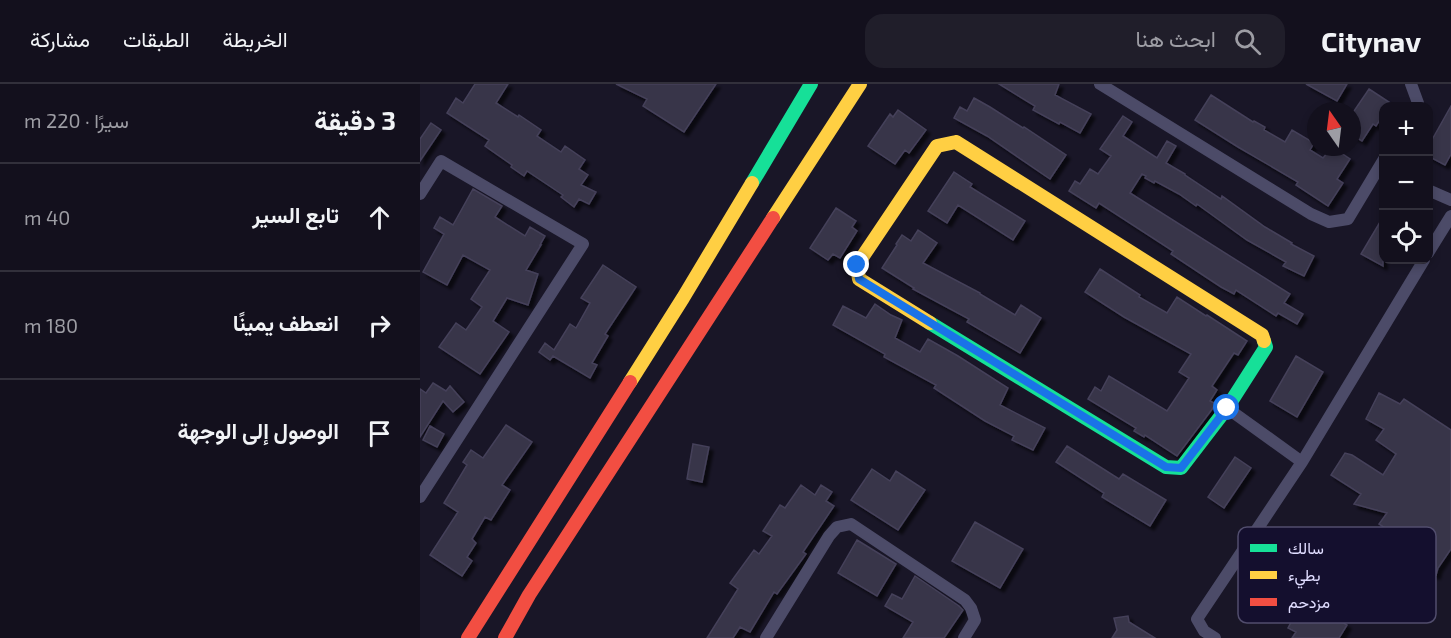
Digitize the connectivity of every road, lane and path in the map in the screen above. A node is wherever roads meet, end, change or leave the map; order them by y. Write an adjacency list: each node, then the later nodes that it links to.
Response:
1 (811, 84): 16 (street)
2 (860, 84): 16 (street)
3 (1100, 84): 6 (street)
4 (1411, 84): 5 (street)
5 (1418, 102)
6 (1379, 166)
7 (1433, 192): 9 (street)
8 (420, 194): 15 (street)
9 (1451, 200)
10 (1451, 216): 11 (street)
11 (1433, 245)
12 (1422, 264): 14 (street)
13 (1227, 408): 13 (street); 14 (street)
14 (1302, 462): 17 (street)
15 (420, 497)
16 (567, 509): 19 (street); 20 (street)
17 (1259, 527)
18 (1238, 558): 23 (street)
19 (468, 638)
20 (505, 638)
21 (766, 638): 22 (street)
22 (964, 638)
23 (1215, 638)

